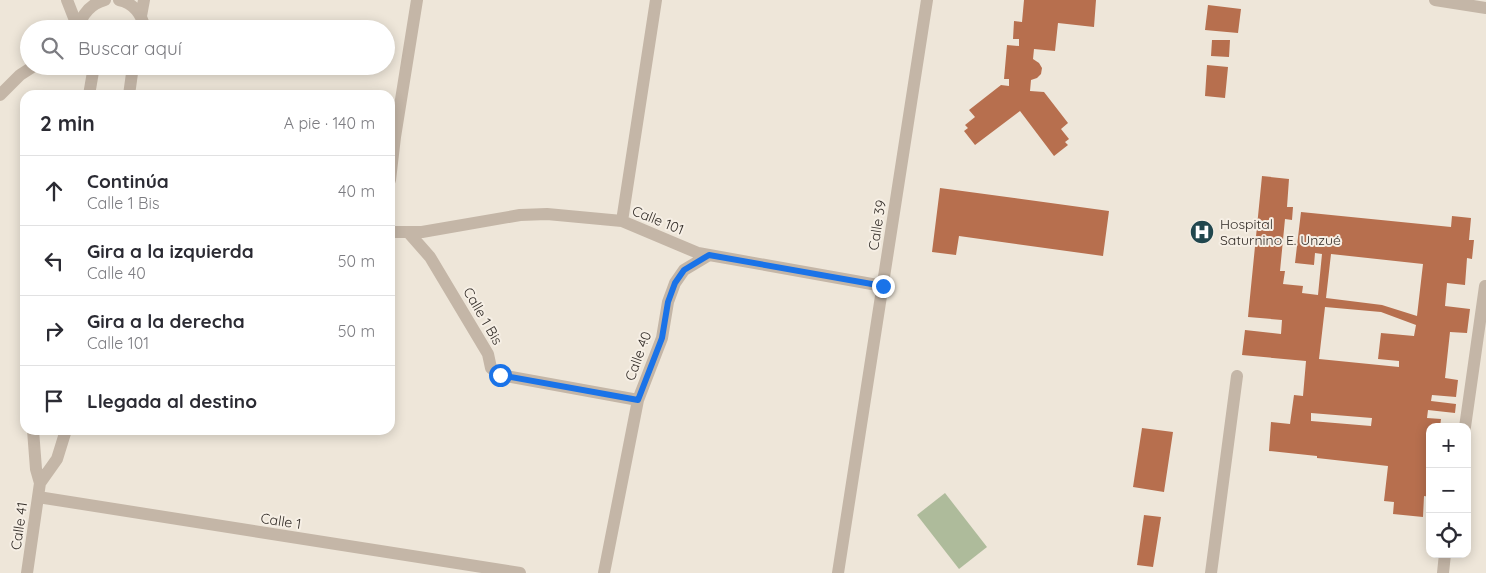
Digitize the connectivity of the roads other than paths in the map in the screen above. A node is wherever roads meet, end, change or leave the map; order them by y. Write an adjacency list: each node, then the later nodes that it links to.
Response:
1 (67, 0): 11 (street)
2 (105, 0): 12 (street)
3 (119, 0): 10 (street)
4 (144, 0): 10 (street)
5 (417, 0): 20 (street)
6 (656, 0): 21 (street)
7 (927, 0): 25 (street, Calle 39)
8 (1435, 0): 9 (street)
9 (1486, 8)
10 (141, 16): 13 (street)
11 (75, 20)
12 (81, 20)
13 (142, 20)
14 (20, 75): 19 (street)
15 (92, 75): 17 (street)
16 (132, 75): 18 (street)
17 (90, 90)
18 (130, 90)
19 (0, 95)
20 (395, 137)
21 (622, 221): 23 (street, Calle 101); 24 (street, Calle 101)
22 (395, 232): 23 (street, Calle 101)
23 (408, 232): 29 (street, Calle 1 Bis)
24 (709, 255): 25 (street, Calle 101); 29 (street, Calle 40)
25 (883, 286): 40 (street, Calle 39)
26 (1485, 286): 27 (street)
27 (1481, 358): 30 (street)
28 (1237, 376): 41 (street)
29 (638, 400): 39 (street, Calle 40)
30 (1466, 423)
31 (33, 435): 33 (street, Calle 41)
32 (64, 435): 33 (street, Calle 41)
33 (40, 483): 34 (street, Calle 41)
34 (38, 497): 36 (street, Calle 1); 37 (street, Calle 41)
35 (1445, 558): 42 (street)
36 (451, 568): 38 (street, Calle 1)
37 (27, 573)
38 (520, 573)
39 (604, 573)
40 (838, 573)
41 (1211, 573)
42 (1443, 573)

